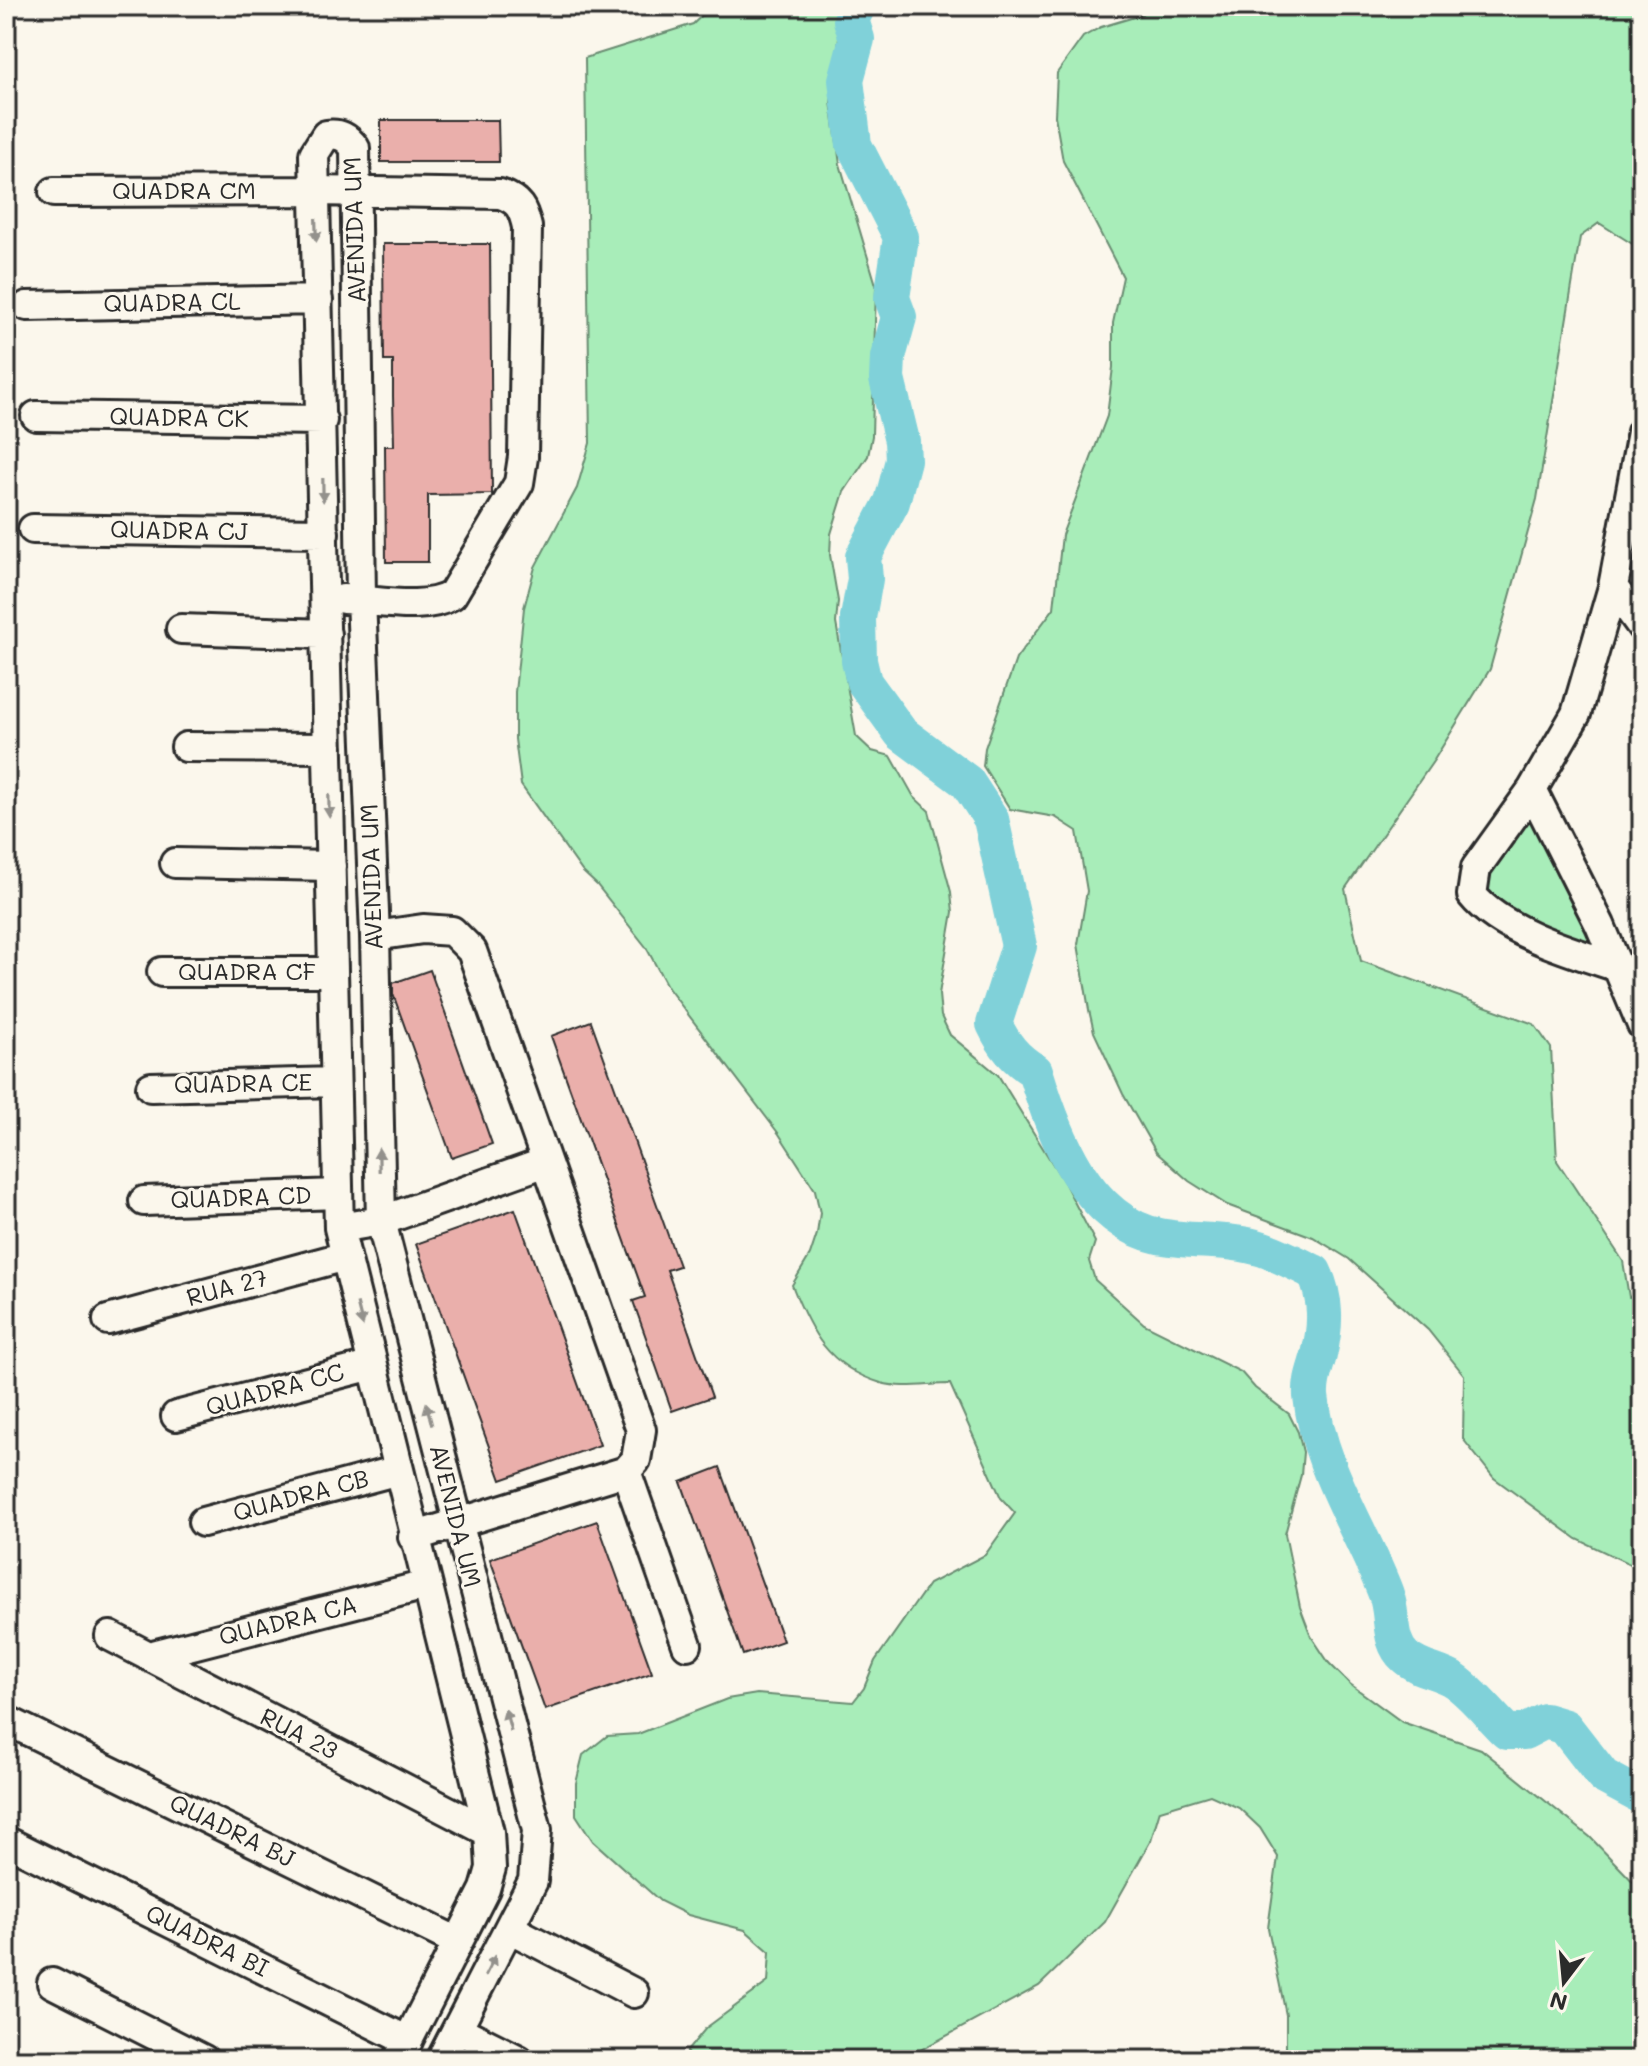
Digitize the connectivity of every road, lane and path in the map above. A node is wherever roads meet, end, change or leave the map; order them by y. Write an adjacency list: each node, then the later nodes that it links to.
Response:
1 (315, 191): 2 (street, QUADRA CM); 3 (street, QUADRA CM); 3 (street, AVENIDA UM); 4 (street, AVENIDA UM, one-way to 4)
2 (54, 192)
3 (357, 192): 13 (street, AVENIDA UM); 13 (street, QUADRA CM)
4 (318, 300): 5 (street, QUADRA CL); 7 (street, AVENIDA UM)
5 (27, 306)
6 (36, 416): 7 (street, QUADRA CK)
7 (322, 420): 10 (street, AVENIDA UM, one-way to 10)
8 (1642, 432): 11 (street)
9 (33, 529): 10 (street, QUADRA CJ)
10 (324, 533): 12 (street, AVENIDA UM)
11 (1613, 587): 14 (street); 19 (street)
12 (325, 599): 13 (street, QUADRA CM); 16 (street, AVENIDA UM)
13 (361, 599): 22 (street, AVENIDA UM)
14 (1642, 627)
15 (181, 629): 16 (street)
16 (326, 634): 18 (street, AVENIDA UM)
17 (186, 747): 18 (street)
18 (328, 748): 21 (street, AVENIDA UM, one-way to 21)
19 (1532, 790): 23 (street); 23 (street)
20 (175, 863): 21 (street)
21 (331, 866): 25 (street, AVENIDA UM)
22 (375, 936): 30 (street); 33 (street, AVENIDA UM, one-way to 22)
23 (1615, 966): 26 (street)
24 (162, 972): 25 (street, QUADRA CF)
25 (333, 972): 28 (street, AVENIDA UM)
26 (1638, 995): 27 (street)
27 (1642, 1025)
28 (335, 1082): 29 (street, QUADRA CE); 31 (street, AVENIDA UM)
29 (151, 1087)
30 (546, 1162): 33 (street); 40 (street)
31 (338, 1194): 32 (street, QUADRA CD); 34 (street, AVENIDA UM)
32 (144, 1201)
33 (381, 1221): 34 (street); 42 (street, AVENIDA UM, one-way to 33)
34 (339, 1228): 35 (street, AVENIDA UM)
35 (346, 1256): 36 (street, RUA 27); 37 (street, AVENIDA UM, one-way to 37)
36 (108, 1320)
37 (373, 1365): 38 (street, QUADRA CC); 39 (street, AVENIDA UM)
38 (176, 1416)
39 (399, 1470): 41 (street, QUADRA CB); 43 (street, AVENIDA UM)
40 (626, 1471): 42 (street); 46 (street)
41 (203, 1522)
42 (457, 1524): 43 (street); 51 (street, AVENIDA UM, one-way to 42)
43 (413, 1537): 44 (street, AVENIDA UM)
44 (426, 1585): 47 (street, QUADRA CA); 49 (street, AVENIDA UM)
45 (110, 1636): 47 (street, RUA 23)
46 (687, 1645)
47 (149, 1656): 49 (street, RUA 23)
48 (6, 1720): 52 (street, QUADRA BJ)
49 (489, 1832): 52 (street, AVENIDA UM)
50 (6, 1841): 58 (street, QUADRA BI)
51 (509, 1928): 55 (street); 56 (street, AVENIDA UM, one-way to 51)
52 (458, 1942): 53 (street, AVENIDA UM)
53 (440, 1979): 56 (street); 58 (street, AVENIDA UM)
54 (52, 1983): 59 (street)
55 (634, 1993)
56 (474, 1997): 57 (street, AVENIDA UM)
57 (457, 2029): 60 (street, AVENIDA UM); 61 (street)
58 (403, 2051)
59 (204, 2060)
60 (441, 2060)
61 (519, 2060)

